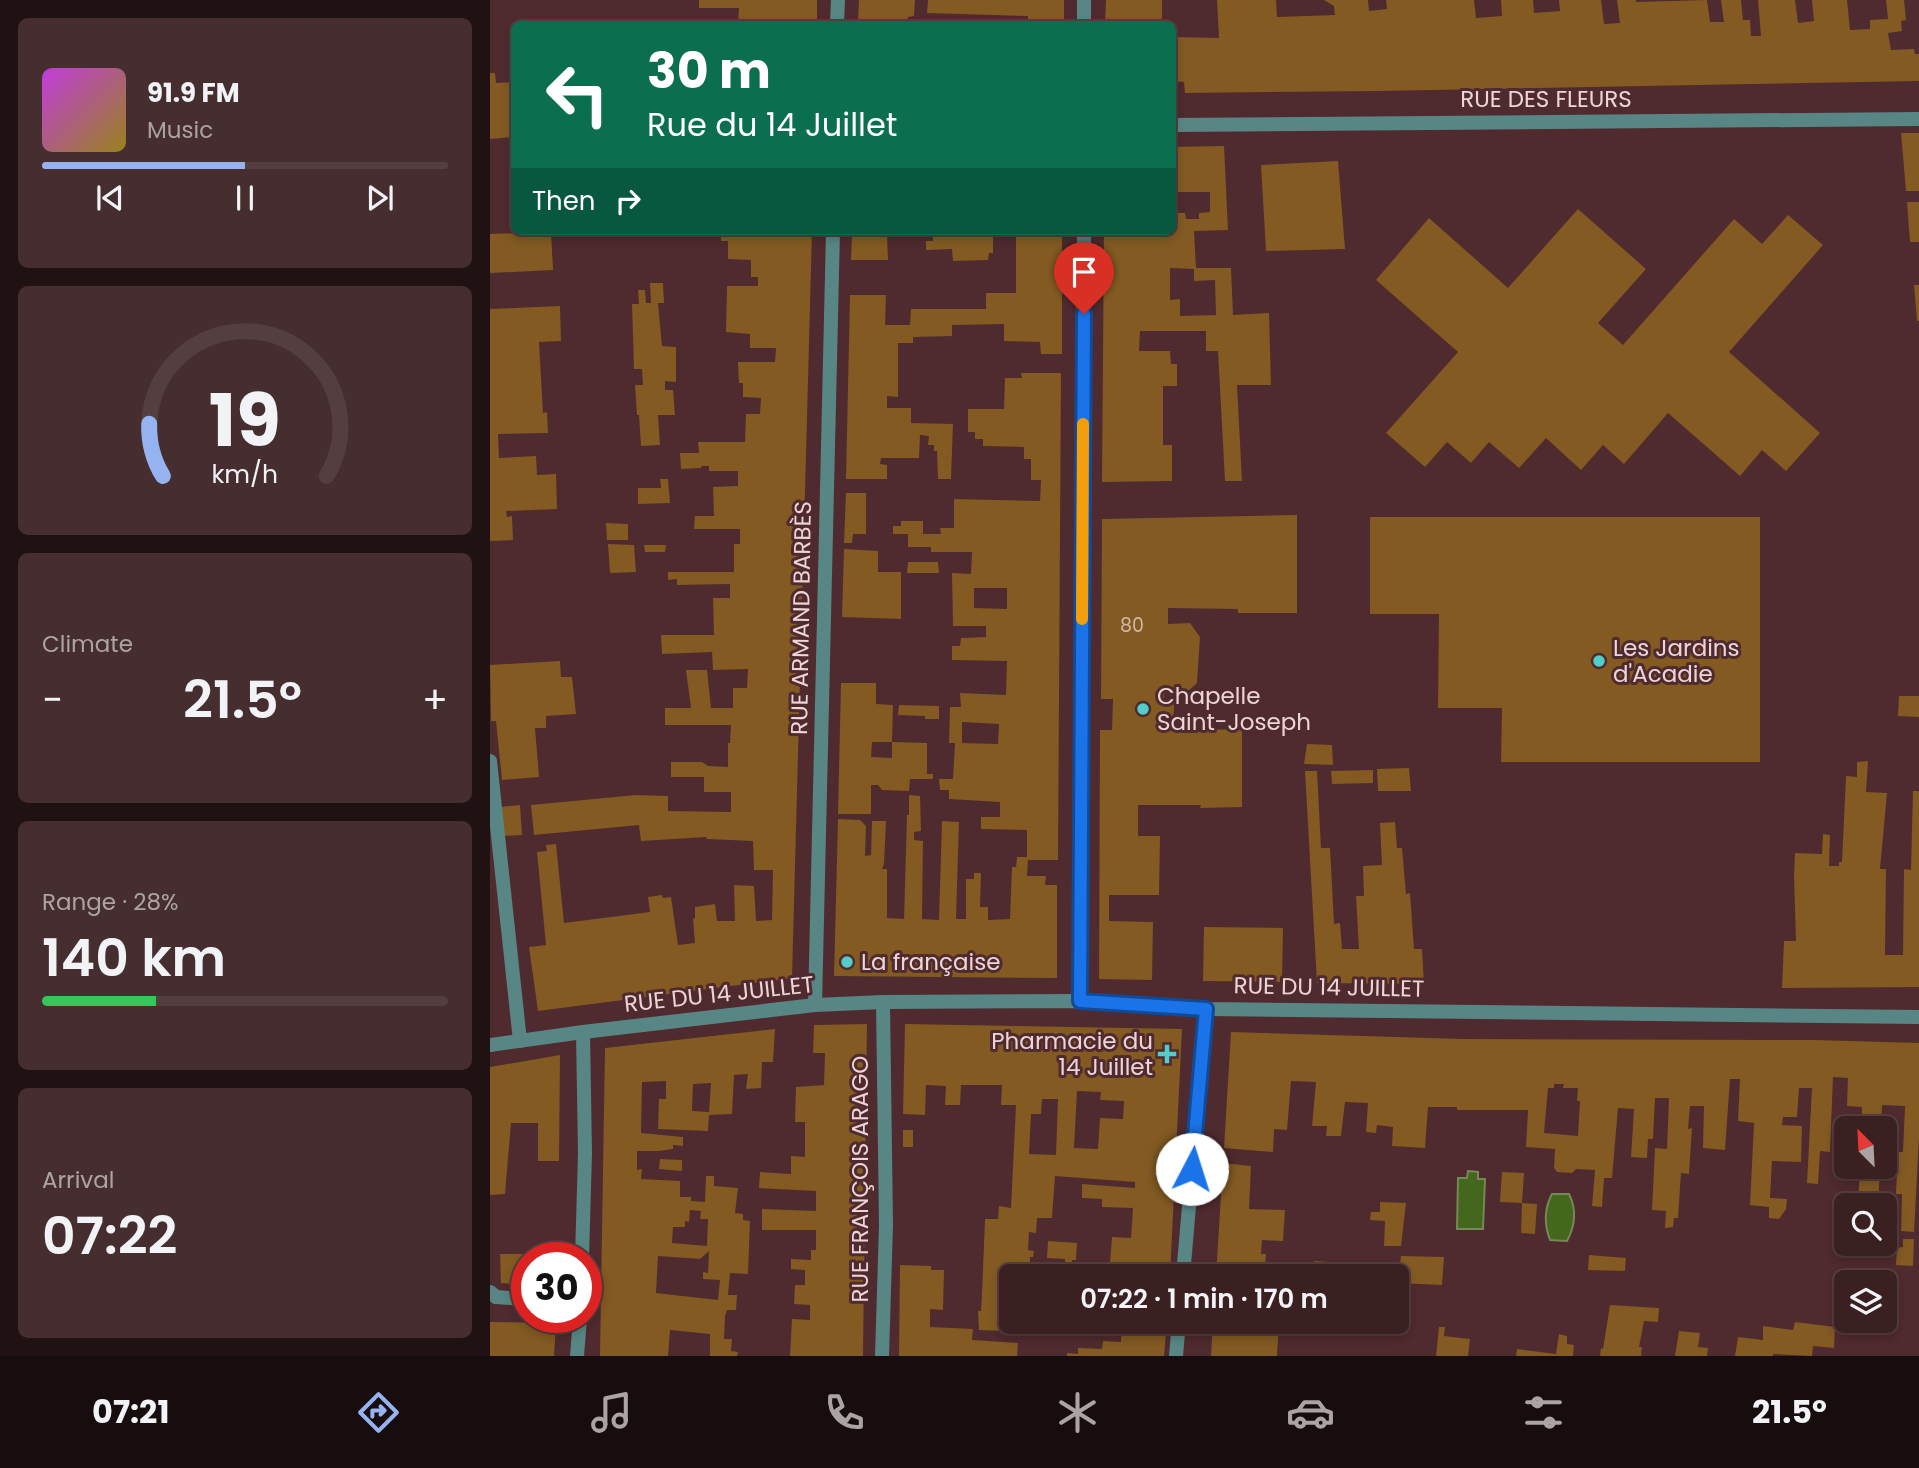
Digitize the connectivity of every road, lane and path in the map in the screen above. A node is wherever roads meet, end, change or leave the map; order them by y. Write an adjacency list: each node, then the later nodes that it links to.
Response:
1 (838, 0): 3 (street)
2 (1084, 0): 4 (street)
3 (837, 21)
4 (1084, 21)
5 (1919, 119): 6 (street, RUE DES FLEURS)
6 (1176, 125)
7 (833, 235): 12 (street, RUE ARMAND BARBÈS)
8 (1084, 235): 10 (street)
9 (490, 761): 16 (street)
10 (1080, 1001): 11 (street, RUE DU 14 JUILLET); 13 (street, RUE DU 14 JUILLET)
11 (883, 1002): 12 (street, RUE DU 14 JUILLET); 25 (street, RUE FRANÇOIS ARAGO)
12 (815, 1006): 15 (street, RUE DU 14 JUILLET)
13 (1206, 1009): 14 (street, RUE DU 14 JUILLET); 19 (street)
14 (1919, 1017)
15 (583, 1032): 16 (street, RUE DU 14 JUILLET); 18 (street)
16 (520, 1041): 17 (street, RUE DU 14 JUILLET)
17 (490, 1045)
18 (582, 1242)
19 (1184, 1264)
20 (490, 1292): 21 (street)
21 (511, 1298)
22 (579, 1333): 24 (street)
23 (1178, 1334): 26 (street)
24 (577, 1356)
25 (882, 1356)
26 (1176, 1356)

